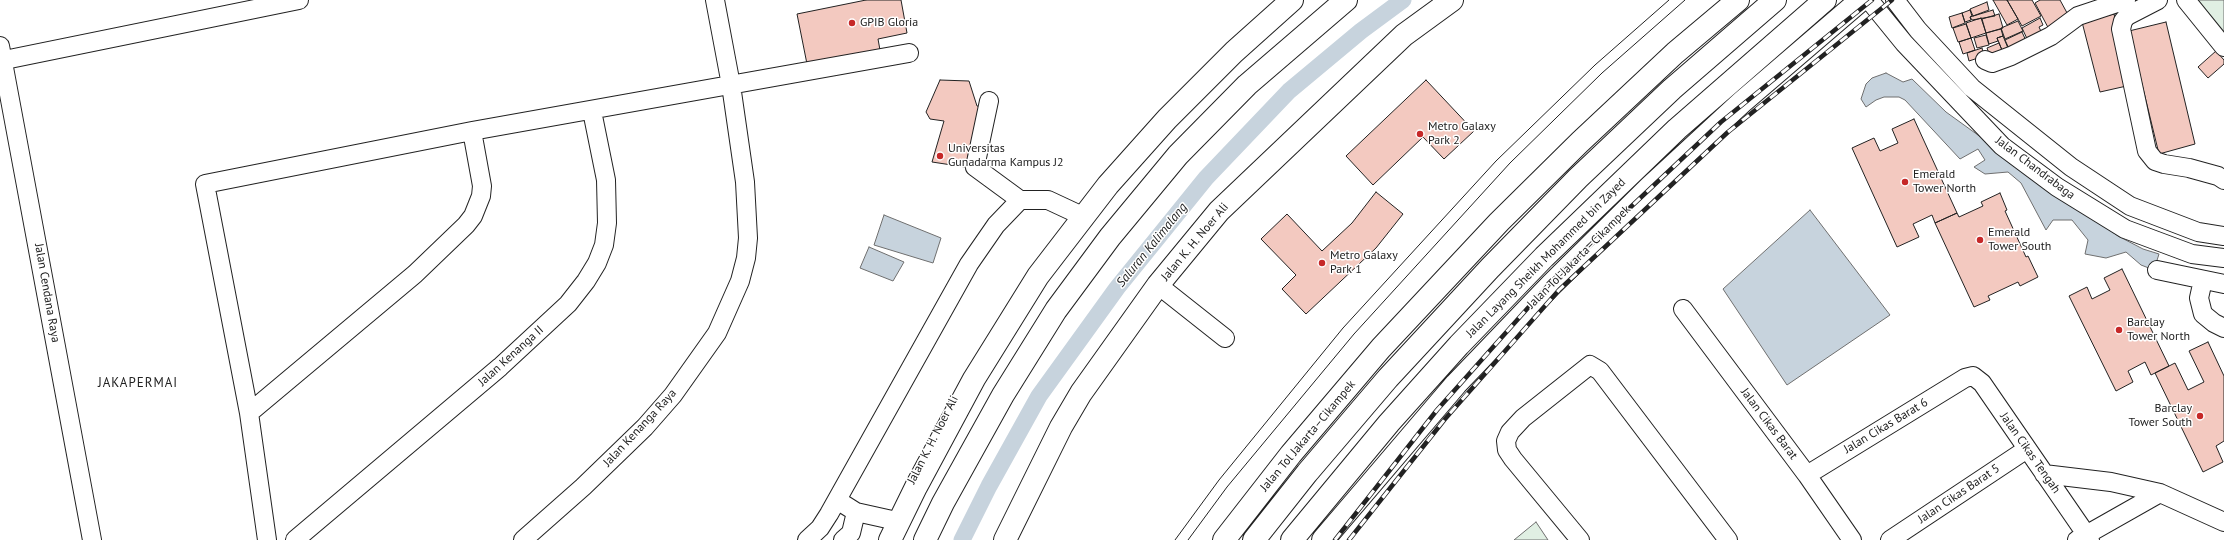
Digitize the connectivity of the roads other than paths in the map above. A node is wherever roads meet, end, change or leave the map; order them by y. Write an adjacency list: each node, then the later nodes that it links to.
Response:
1 (299, 0): 18 (street)
2 (715, 0): 20 (street, Jalan Kenanga Raya)
3 (1286, 0): 26 (main road, Jalan K. H. Noer Ali)
4 (1292, 0): 45 (main road)
5 (1346, 0): 54 (main road)
6 (1452, 0): 32 (main road, Jalan K. H. Noer Ali)
7 (1738, 0): 56 (main road, Jalan Tol Jakarta–Cikampek)
8 (1775, 0): 57 (main road)
9 (1825, 0): 58 (main road, Jalan Layang Sheikh Mohammed bin Zayed)
10 (1860, 0): 59 (main road, Jalan Tol Jakarta–Cikampek)
11 (1870, 0): 28 (street, Jalan Chandrabaga)
12 (1895, 0): 27 (street, Jalan Chandrabaga)
13 (2126, 0): 19 (street)
14 (2158, 0): 24 (street)
15 (2186, 0): 16 (street)
16 (2224, 46)
17 (909, 53): 20 (street)
18 (1, 56): 48 (street, Jalan Cendana Raya)
19 (1985, 60)
20 (731, 85): 22 (street); 51 (street, Jalan Kenanga Raya)
21 (989, 101): 25 (street)
22 (592, 111): 23 (street); 50 (street, Jalan Kenanga II)
23 (472, 131): 37 (street); 37 (street)
24 (2224, 180)
25 (1020, 200): 26 (street); 42 (street)
26 (1078, 214): 45 (main road, Jalan K. H. Noer Ali)
27 (2224, 236)
28 (2224, 258)
29 (2157, 270): 30 (street)
30 (2203, 280): 31 (street); 34 (street)
31 (2224, 284)
32 (1158, 286): 35 (street); 55 (main road, Jalan K. H. Noer Ali)
33 (1683, 309): 40 (street, Jalan Cikas Barat)
34 (2224, 328)
35 (1225, 338)
36 (1965, 378): 38 (street, Jalan Cikas Tengah); 40 (street, Jalan Cikas Barat 6)
37 (249, 413): 49 (street)
38 (2027, 449): 39 (street, Jalan Cikas Tengah); 63 (street, Jalan Cikas Barat 5)
39 (2044, 474): 41 (street); 47 (street, Jalan Cikas Tengah)
40 (1807, 475): 62 (street, Jalan Cikas Barat)
41 (2160, 493): 44 (street); 47 (street)
42 (837, 500): 43 (street); 52 (street)
43 (856, 512): 45 (street); 46 (street)
44 (2224, 522)
45 (891, 530): 53 (main road, Jalan K. H. Noer Ali)
46 (847, 536)
47 (2084, 538)
48 (92, 540)
49 (267, 540)
50 (295, 540)
51 (523, 540)
52 (807, 540)
53 (882, 540)
54 (925, 540)
55 (1005, 540)
56 (1224, 540)
57 (1254, 540)
58 (1292, 540)
59 (1323, 540)
60 (1580, 540): 61 (street)
61 (1728, 540)
62 (1852, 540)
63 (1890, 540)

